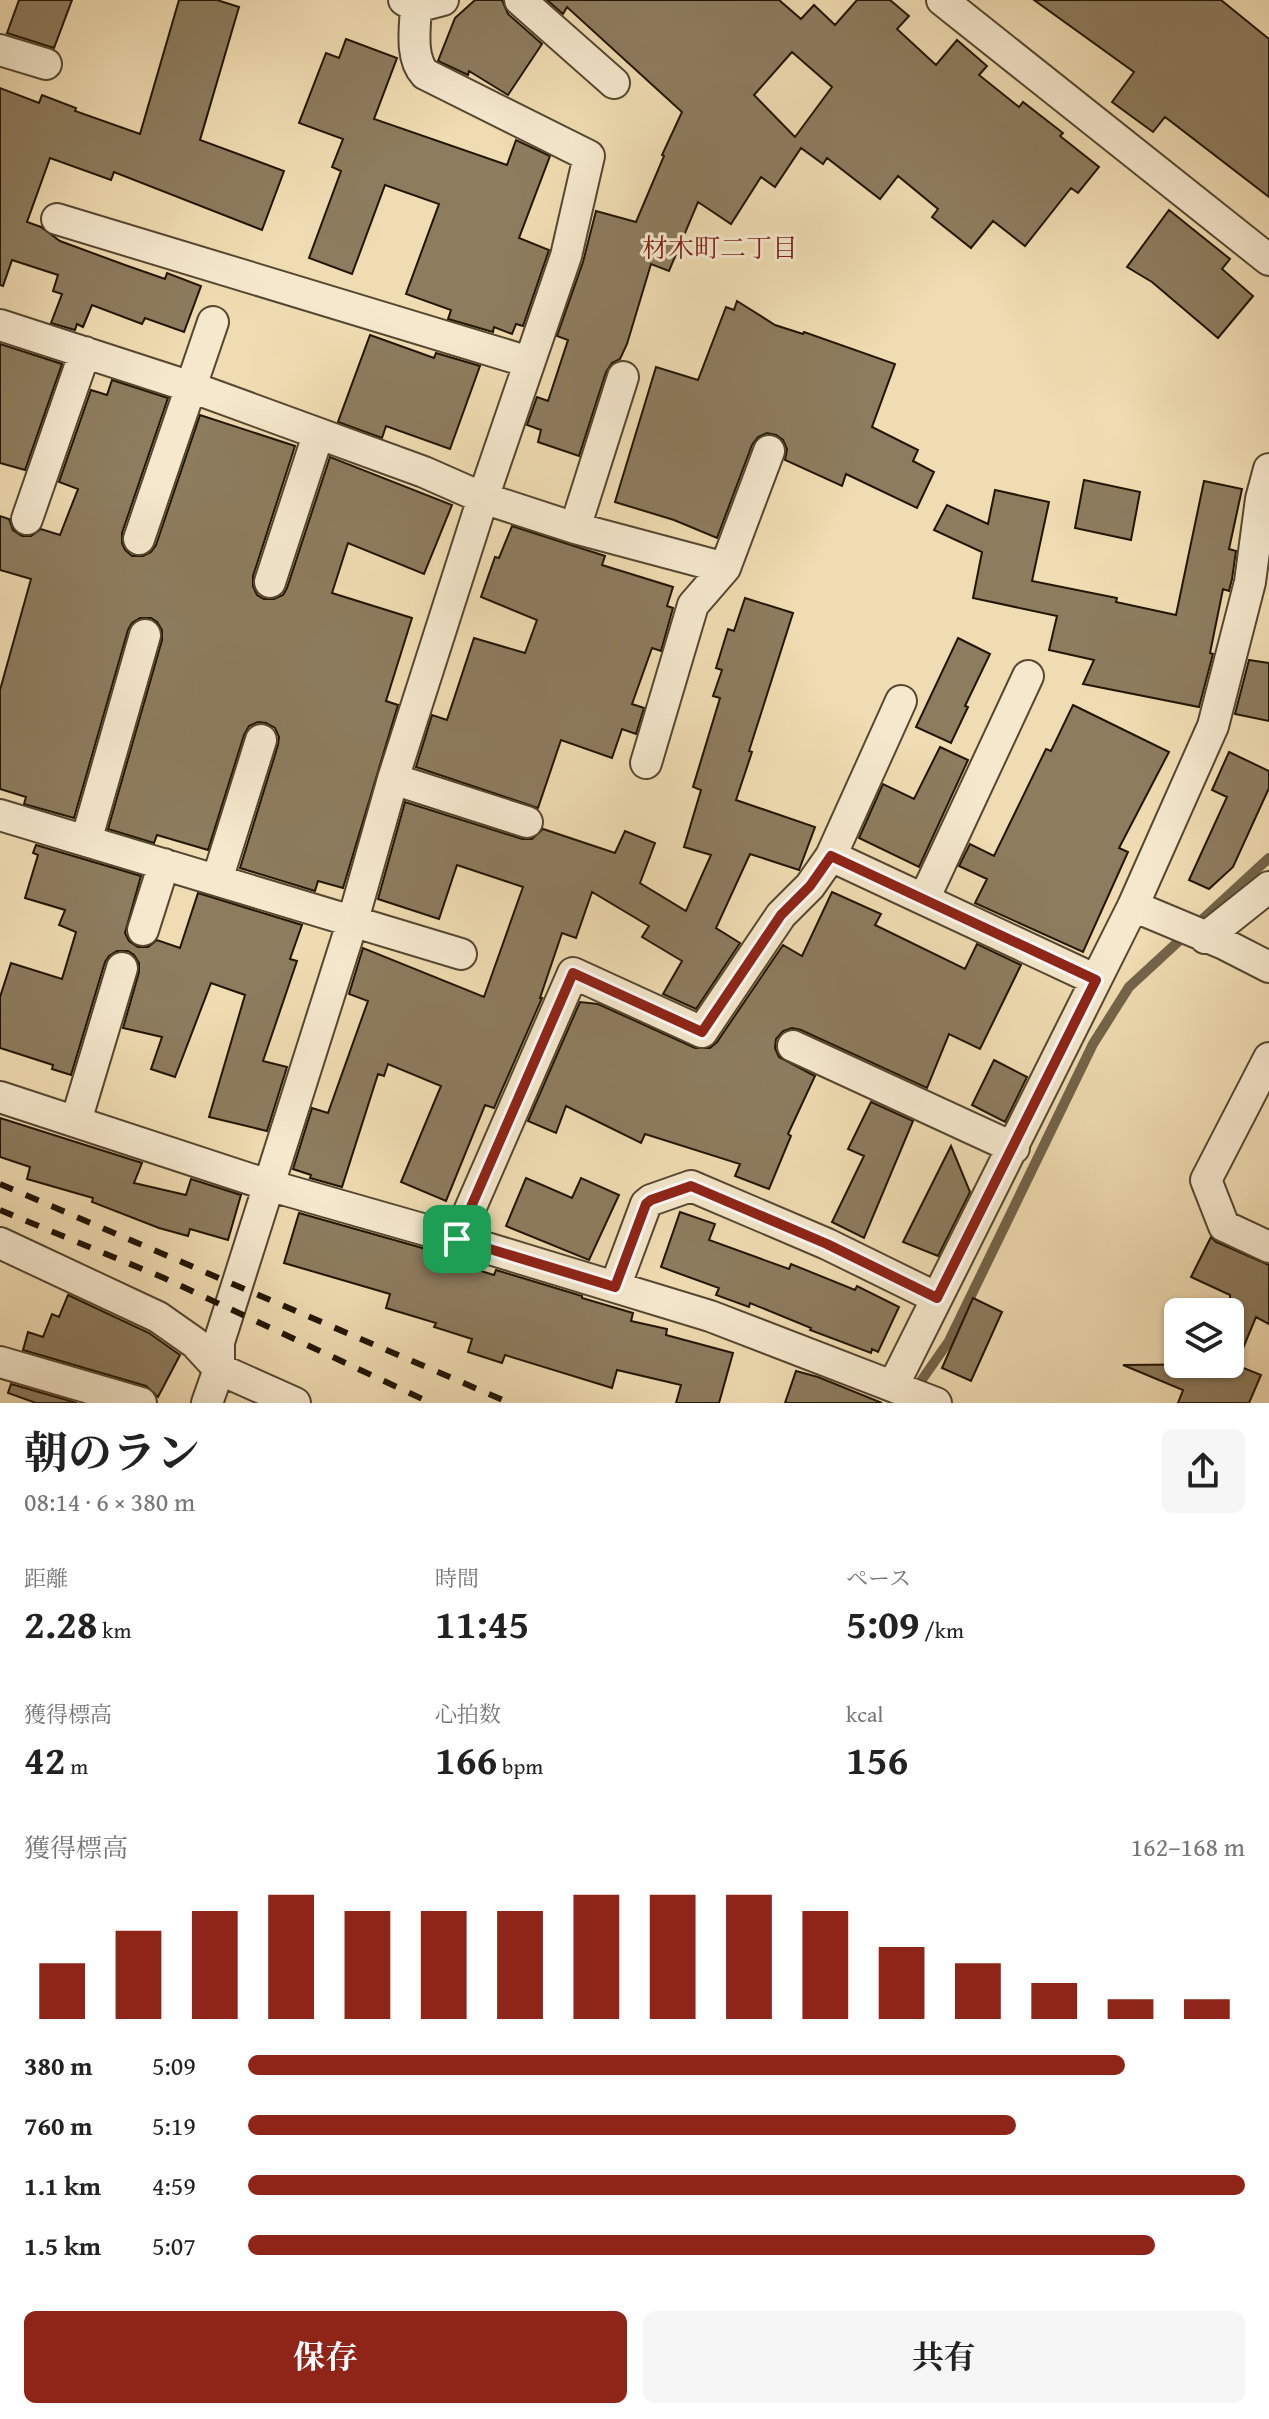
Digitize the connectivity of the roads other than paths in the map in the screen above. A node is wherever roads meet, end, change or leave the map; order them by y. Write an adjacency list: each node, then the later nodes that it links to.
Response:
1 (520, 0): 6 (street)
2 (942, 0): 8 (street)
3 (421, 2): 12 (street)
4 (0, 50): 5 (street)
5 (46, 64)
6 (614, 83)
7 (57, 219): 12 (street)
8 (1269, 260)
9 (213, 322): 14 (street)
10 (0, 325): 11 (street)
11 (85, 352): 14 (street); 19 (street)
12 (529, 362): 18 (street)
13 (623, 377): 20 (street)
14 (191, 387): 15 (street); 21 (street)
15 (318, 435): 18 (street); 23 (street)
16 (769, 451): 22 (street)
17 (1269, 469): 38 (street)
18 (483, 498): 20 (street); 29 (street)
19 (27, 519)
20 (575, 528): 22 (street)
21 (139, 539)
22 (725, 568): 28 (street)
23 (270, 582)
24 (145, 635): 32 (street)
25 (1028, 676): 37 (street)
26 (901, 701): 33 (street)
27 (261, 740): 35 (street)
28 (646, 763)
29 (393, 779): 31 (street); 39 (street)
30 (0, 815): 32 (street)
31 (527, 822)
32 (86, 841): 34 (street)
33 (831, 856): 37 (street); 52 (street)
34 (164, 864): 35 (street); 40 (street)
35 (217, 880): 39 (street)
36 (1269, 887): 41 (street)
37 (924, 899): 45 (street)
38 (1133, 906): 41 (street); 45 (street)
39 (353, 920): 42 (street); 51 (street)
40 (143, 930)
41 (1193, 933): 43 (street)
42 (461, 954)
43 (1269, 967)
44 (122, 968): 49 (street)
45 (1096, 980): 50 (street)
46 (793, 1046): 50 (street)
47 (1269, 1058): 54 (street)
48 (0, 1097): 49 (street)
49 (76, 1121): 51 (street)
50 (1014, 1148): 56 (street)
51 (268, 1185): 52 (street); 58 (street)
52 (457, 1239): 55 (street)
53 (0, 1243): 58 (street)
54 (1269, 1247)
55 (615, 1287): 56 (street); 59 (street)
56 (937, 1298): 59 (street)
57 (0, 1362): 60 (street)
58 (219, 1369): 61 (street); 62 (street)
59 (917, 1396)
60 (141, 1403)
61 (207, 1403)
62 (295, 1403)

